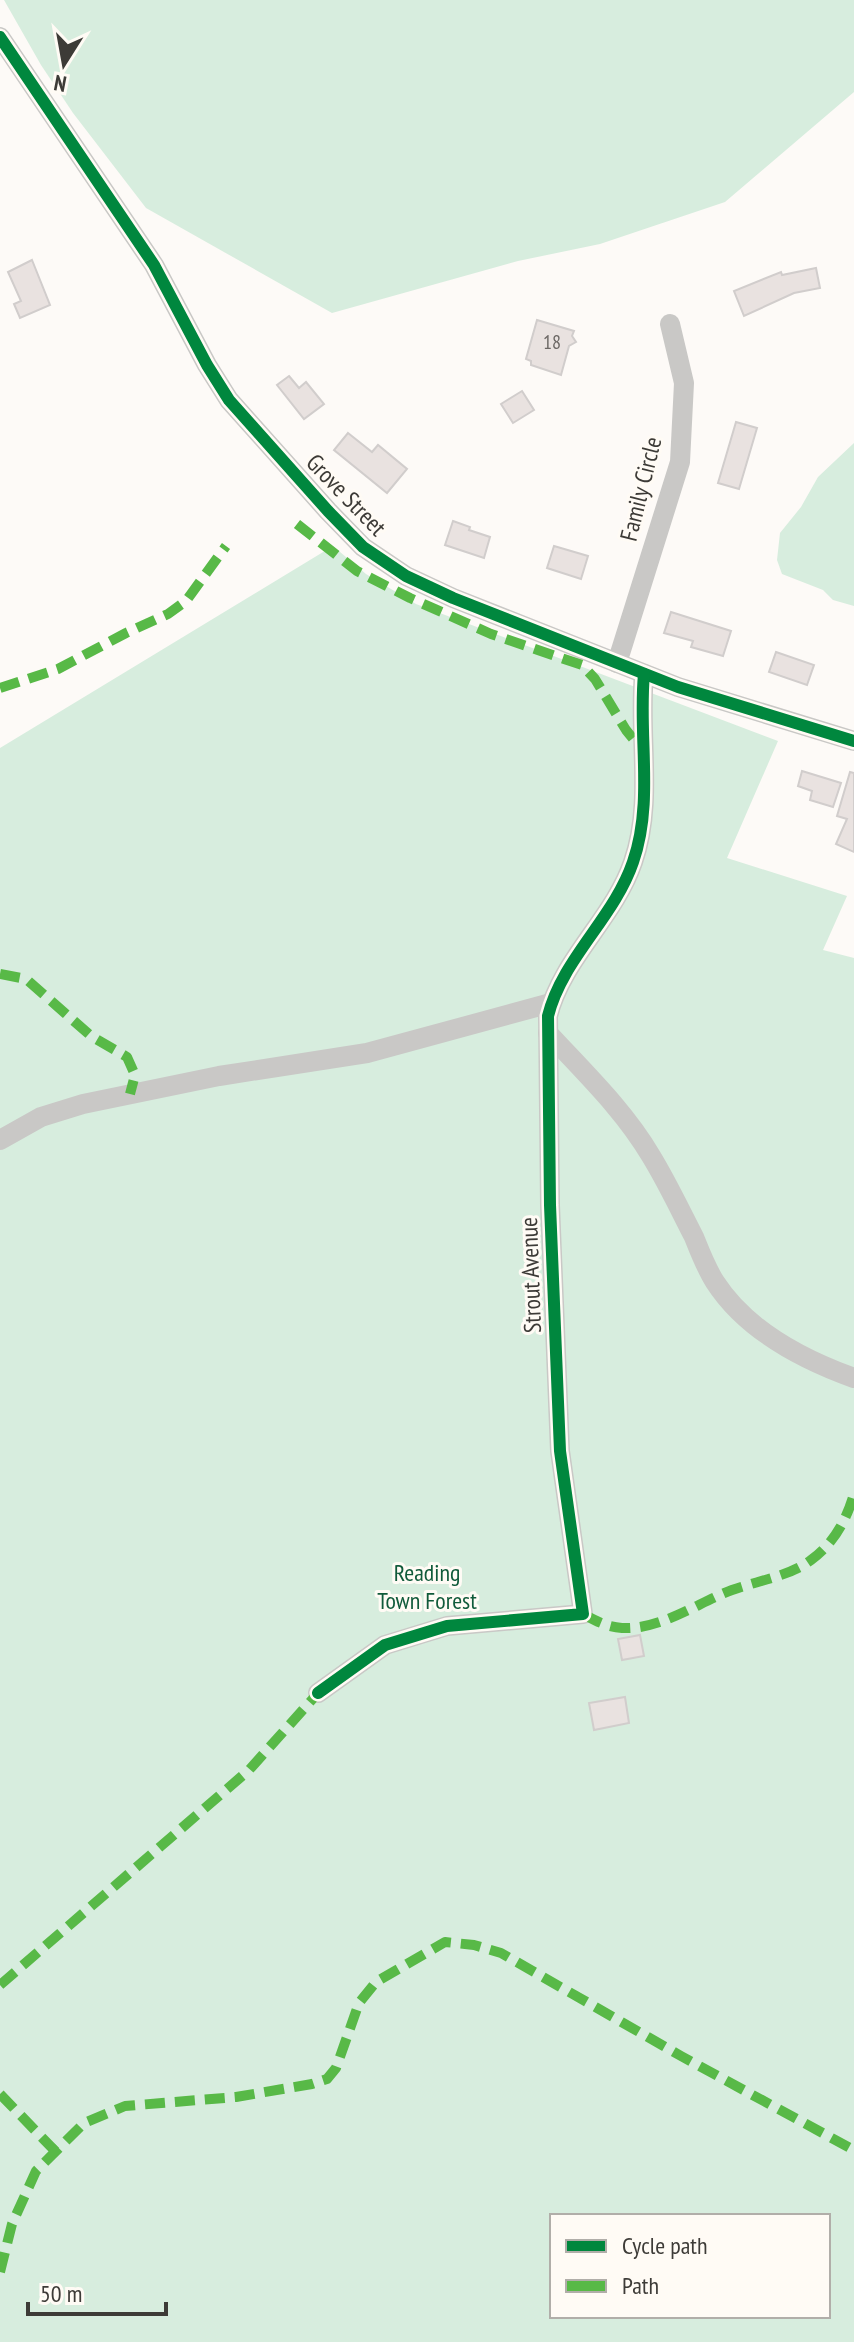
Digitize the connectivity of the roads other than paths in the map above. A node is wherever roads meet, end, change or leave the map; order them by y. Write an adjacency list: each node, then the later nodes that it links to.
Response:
1 (0, 37): 3 (street, Grove Street)
2 (670, 324): 3 (street, Family Circle)
3 (617, 663): 4 (street, Grove Street)
4 (644, 674): 5 (street, Grove Street); 6 (street, Strout Avenue)
5 (854, 741)
6 (551, 1003): 7 (street, Strout Avenue); 8 (street)
7 (548, 1033): 9 (street); 10 (street, Strout Avenue)
8 (0, 1140)
9 (854, 1378)
10 (318, 1693)

